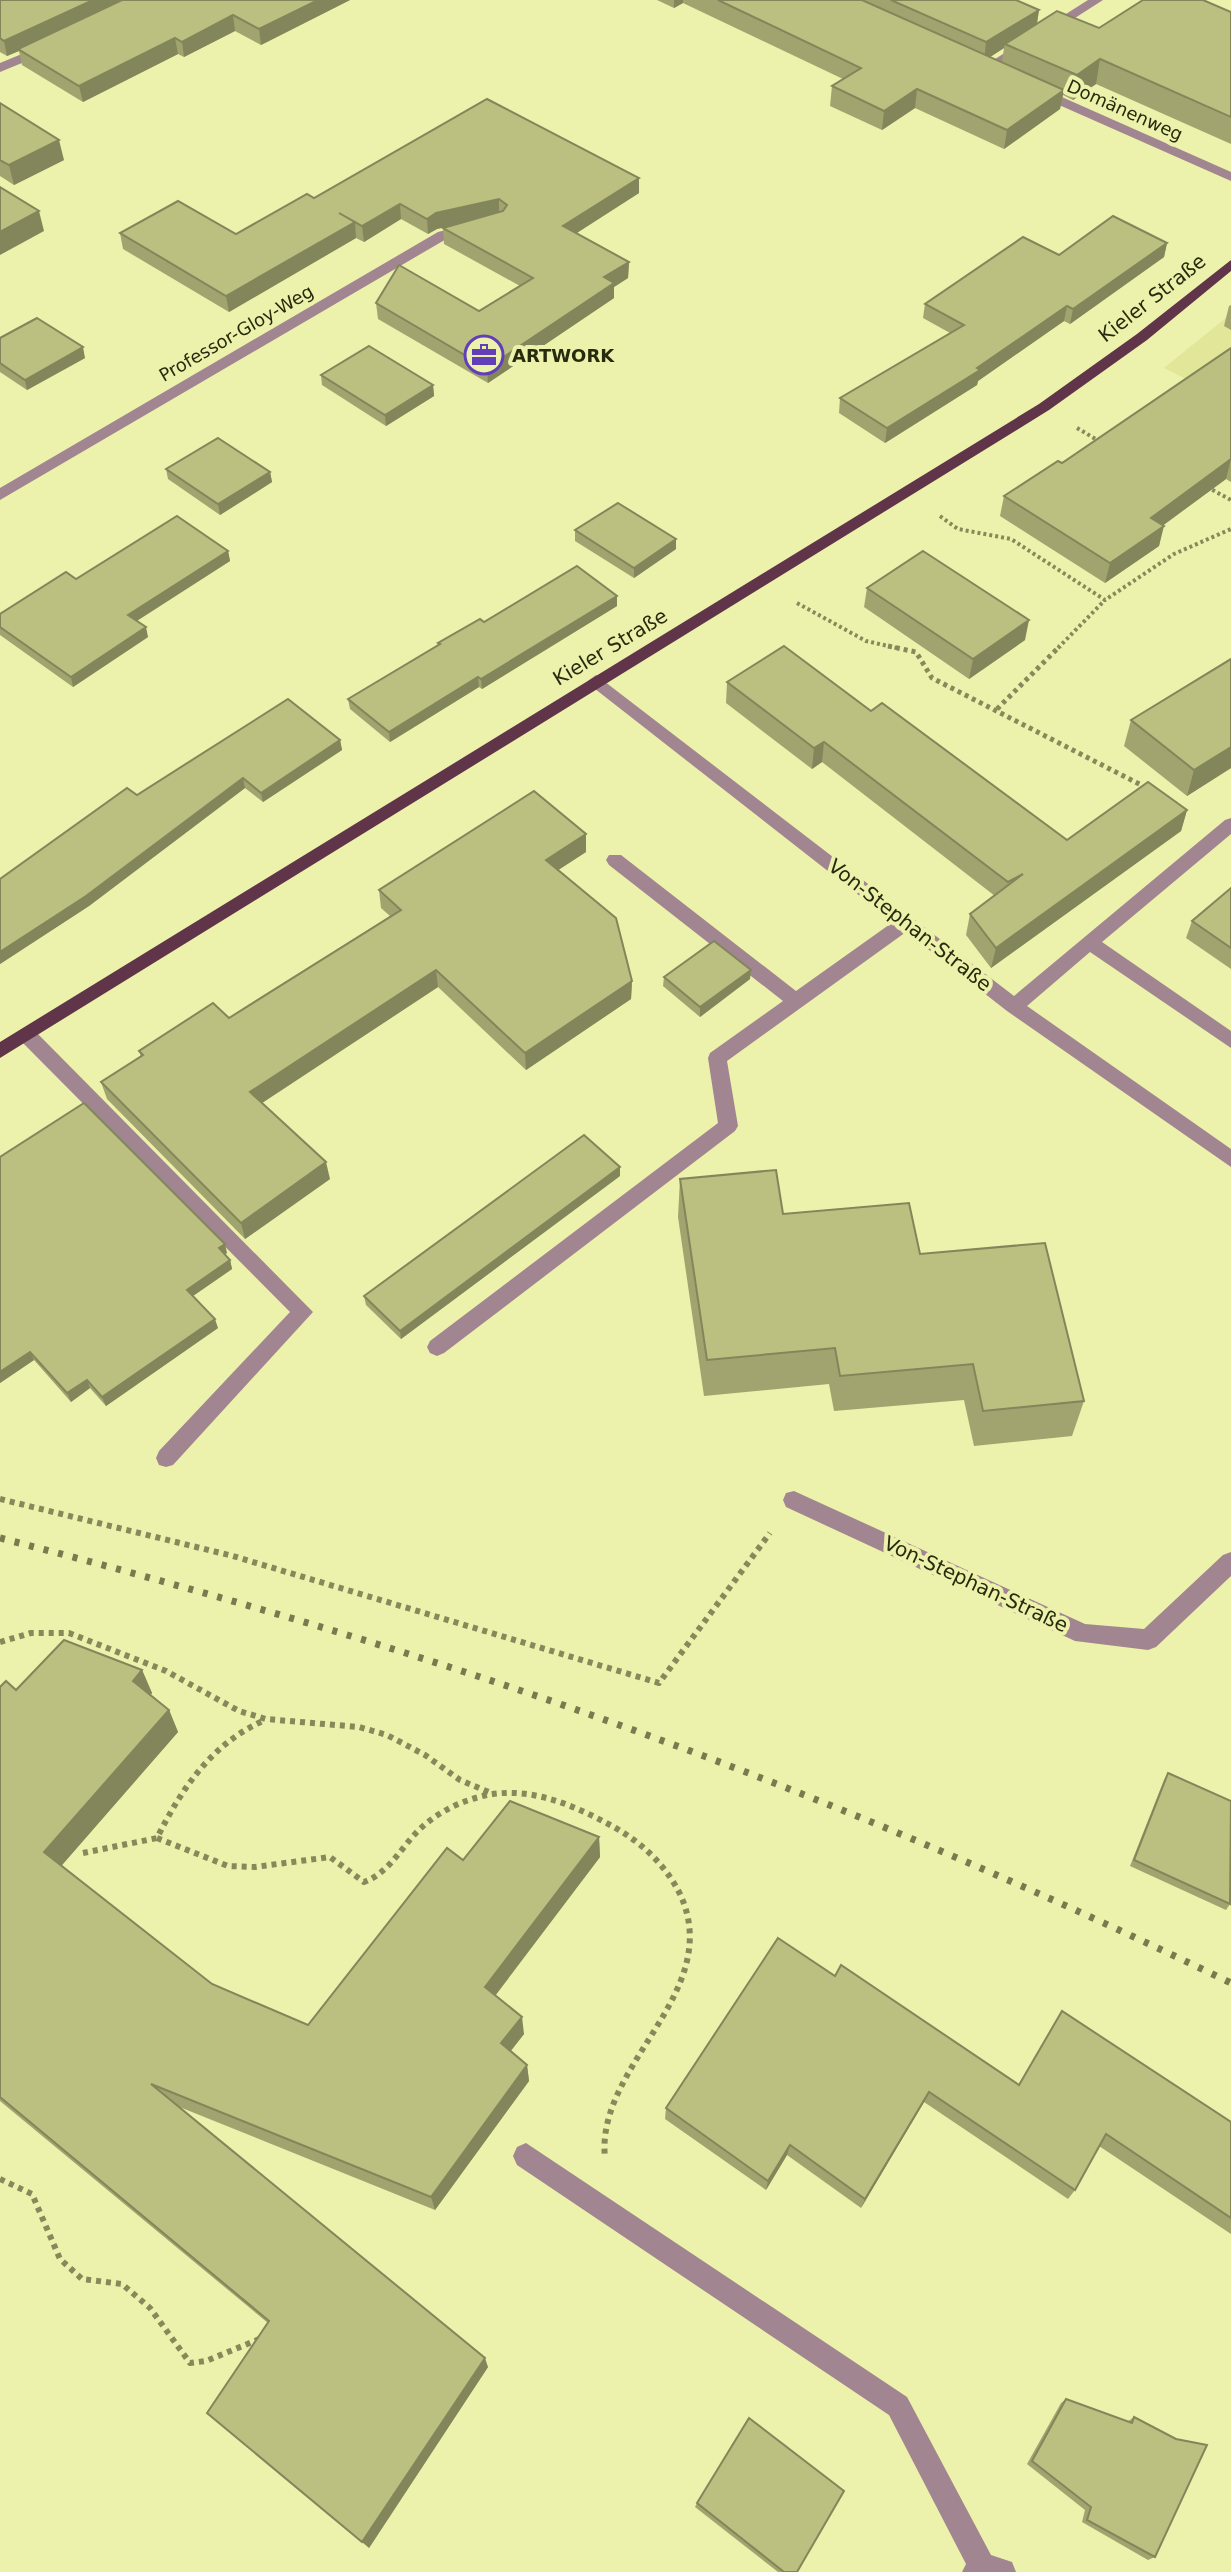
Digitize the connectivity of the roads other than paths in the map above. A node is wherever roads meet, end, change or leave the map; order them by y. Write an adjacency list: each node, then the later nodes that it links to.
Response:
1 (1097, 0): 5 (street)
2 (55, 43): 4 (street)
3 (972, 62): 5 (street)
4 (0, 68)
5 (987, 68): 6 (street)
6 (1001, 74)
7 (1030, 87): 8 (street, Domänenweg)
8 (1231, 177)
9 (484, 224): 11 (street, Professor-Gloy-Weg)
10 (1231, 264): 12 (main road, Kieler Straße)
11 (0, 495)
12 (596, 681): 15 (street, Von-Stephan-Straße); 19 (main road, Kieler Straße)
13 (1231, 824): 16 (street)
14 (615, 860): 17 (street)
15 (906, 922): 17 (street); 18 (street, Von-Stephan-Straße)
16 (1090, 943): 18 (street); 20 (street)
17 (796, 1001): 23 (street)
18 (1014, 1006): 22 (street, Von-Stephan-Straße)
19 (26, 1034): 21 (main road, Kieler Straße); 24 (street)
20 (1231, 1041)
21 (0, 1051)
22 (1231, 1159)
23 (437, 1347)
24 (166, 1458)
25 (794, 1500): 26 (street, Von-Stephan-Straße)
26 (1231, 1562)
27 (526, 2156): 28 (street)
28 (987, 2570)

